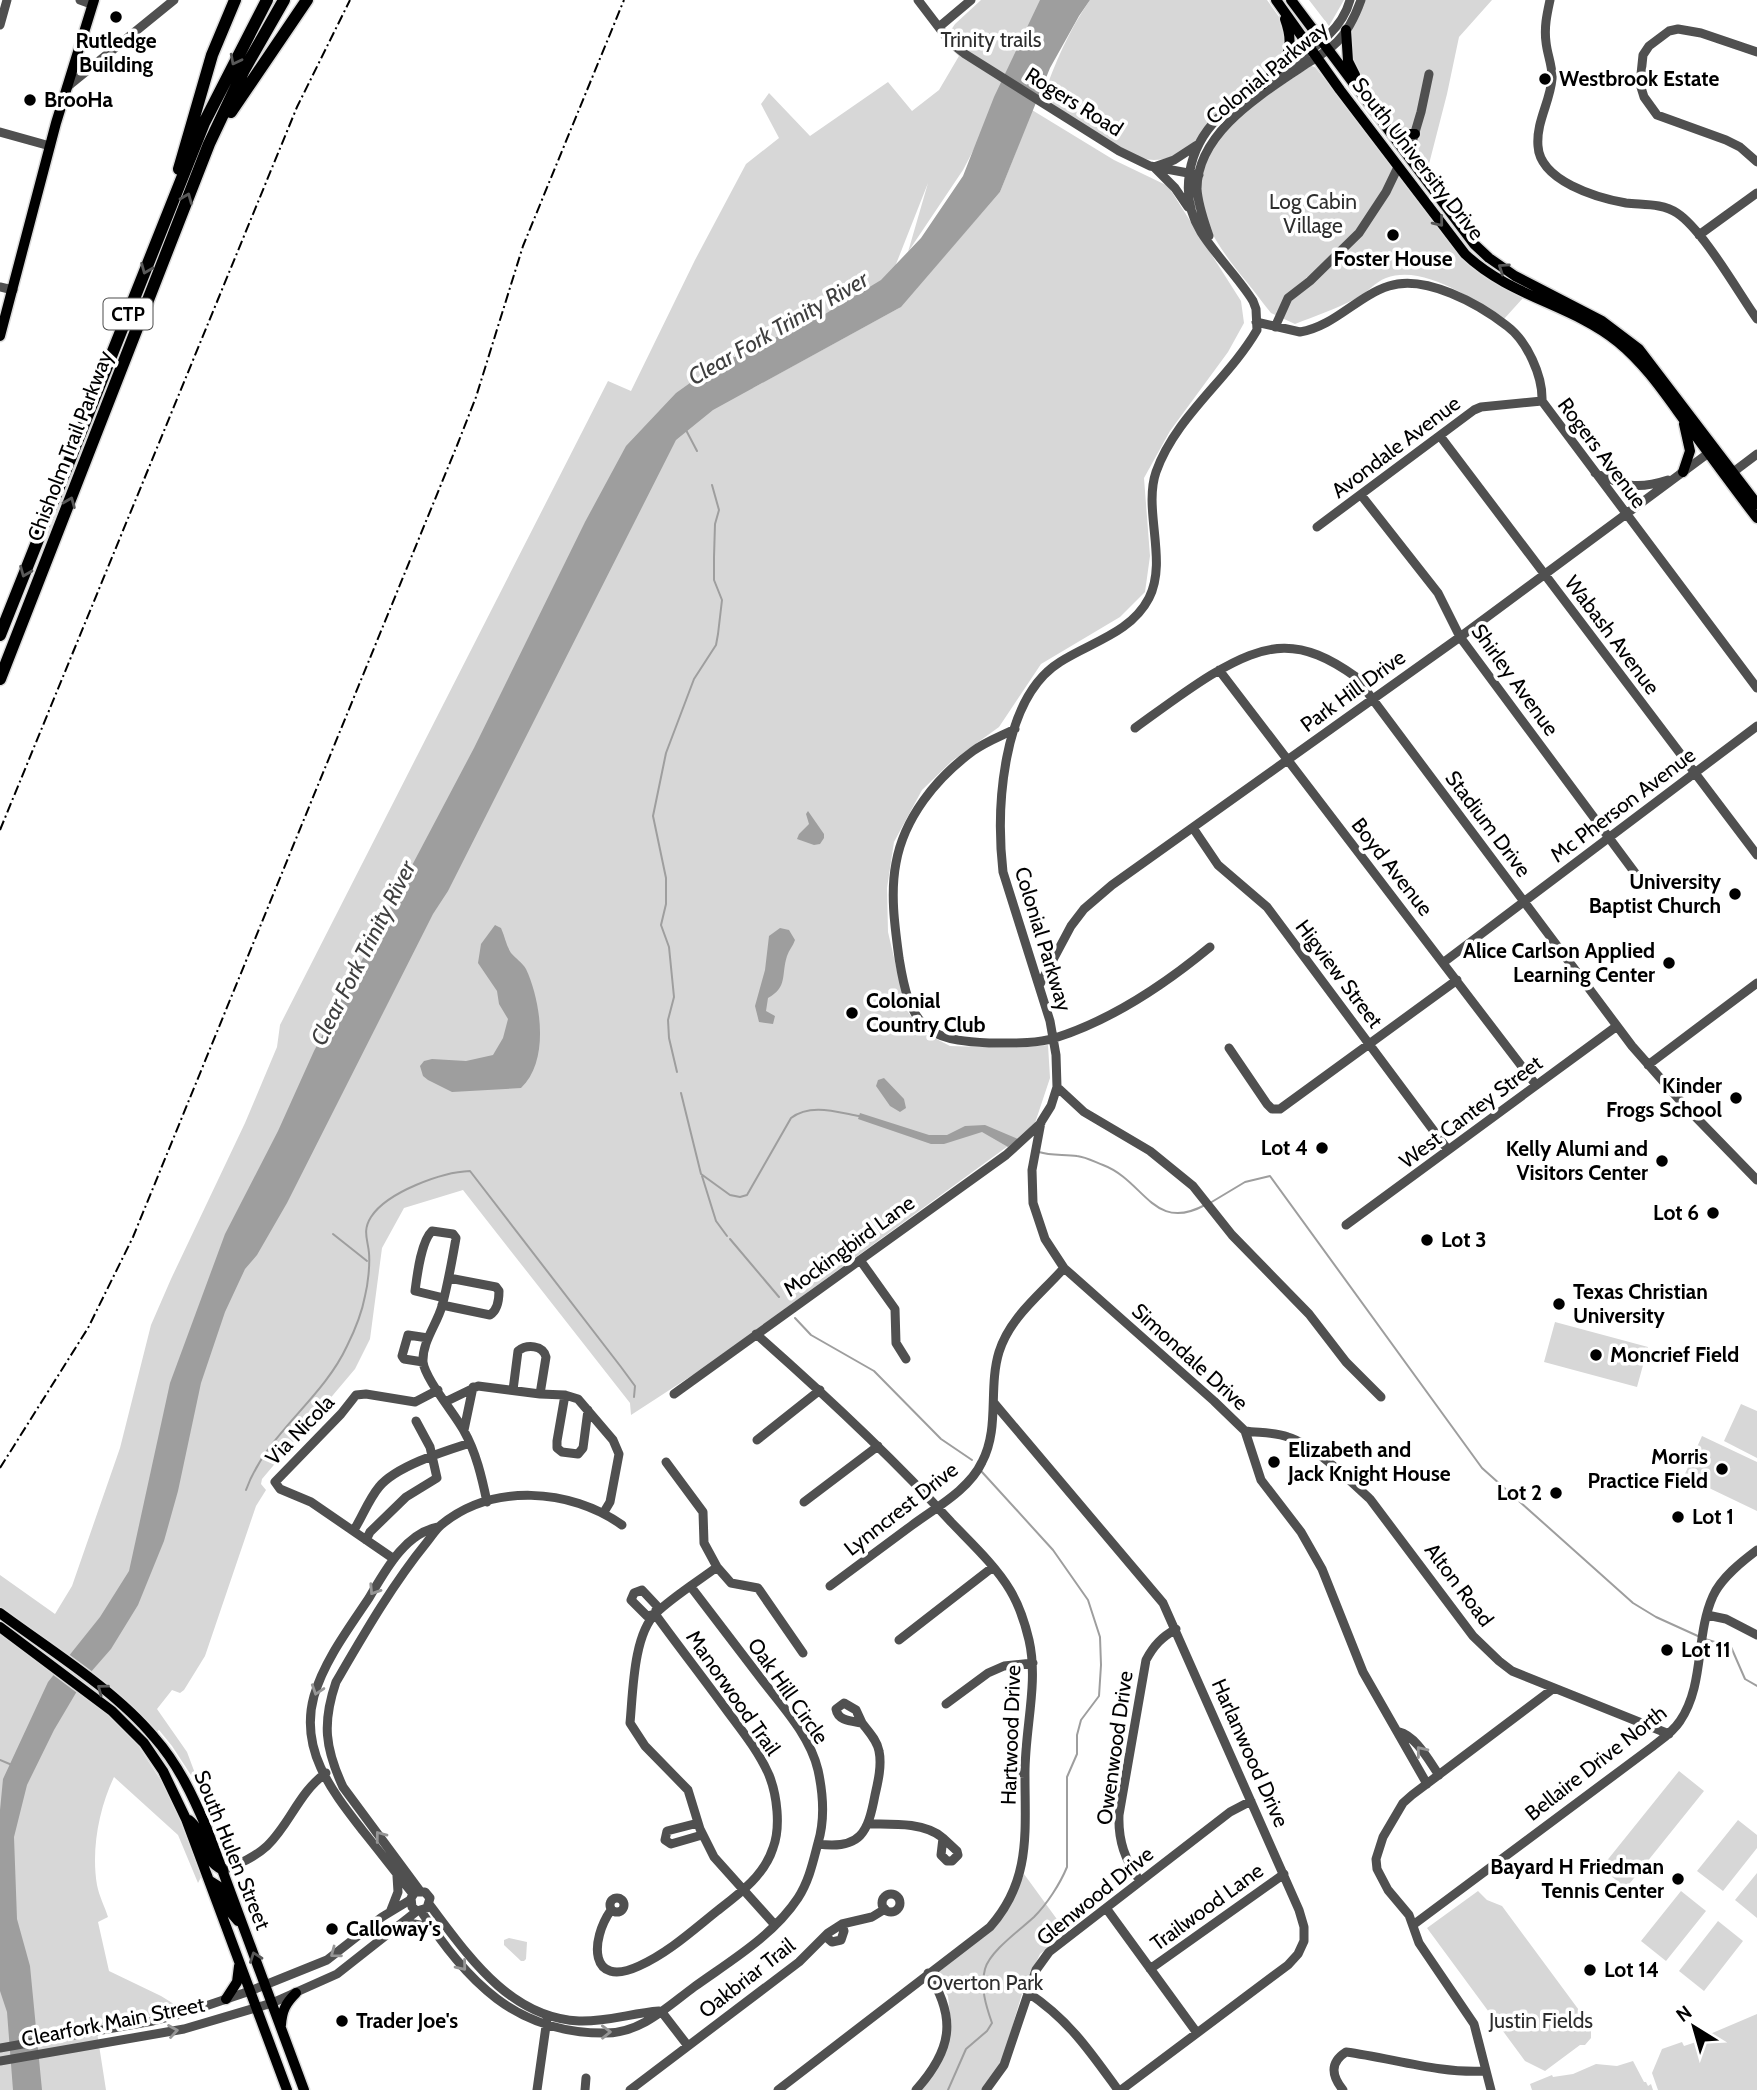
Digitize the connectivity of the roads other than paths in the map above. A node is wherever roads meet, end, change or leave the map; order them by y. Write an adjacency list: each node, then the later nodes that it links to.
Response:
1 (7, 0): 15 (street)
2 (174, 0): 22 (street)
3 (235, 0): 40 (highway)
4 (267, 0): 40 (highway, Chisholm Trail Parkway / CTP, one-way to 40)
5 (284, 0): 31 (highway, Chisholm Trail Parkway / CTP)
6 (307, 0): 31 (highway)
7 (918, 0): 16 (street, Rogers Road)
8 (971, 0): 16 (street)
9 (1291, 0): 18 (main road, South University Drive)
10 (1350, 0): 18 (street, Colonial Parkway)
11 (1362, 0): 17 (street, Colonial Parkway)
12 (1550, 0): 42 (street)
13 (89, 1): 21 (main road)
14 (1278, 3): 20 (main road, South University Drive); 24 (main road)
15 (0, 25)
16 (939, 27): 35 (street, Rogers Road)
17 (1346, 30): 18 (street, Colonial Parkway); 26 (main road)
18 (1325, 45): 20 (street, Colonial Parkway); 26 (main road, South University Drive)
19 (1757, 52): 34 (street)
20 (1314, 53): 24 (street, Colonial Parkway); 36 (main road, South University Drive); 38 (street, Colonial Parkway)
21 (74, 63): 22 (street); 25 (main road)
22 (94, 65): 25 (street)
23 (1429, 74): 29 (street)
24 (1262, 85): 30 (street, Colonial Parkway)
25 (66, 88): 32 (main road)
26 (1381, 120): 28 (main road, South University Drive)
27 (0, 132): 32 (street)
28 (1392, 134): 29 (main road); 33 (main road, South University Drive)
29 (1415, 134): 33 (street)
30 (1200, 143): 35 (street); 37 (street, Colonial Parkway)
31 (209, 144): 67 (highway, Chisholm Trail Parkway / CTP, one-way to 31)
32 (50, 146): 45 (main road)
33 (1408, 156): 53 (main road, South University Drive, one-way to 33)
34 (1757, 162)
35 (1154, 167): 37 (street, Rogers Road); 41 (street)
36 (1398, 167): 48 (street); 51 (main road, South University Drive, one-way to 51)
37 (1188, 172): 38 (street, Rogers Road); 41 (street)
38 (1199, 175): 43 (street)
39 (1757, 193): 42 (street)
40 (172, 201): 64 (highway, Chisholm Trail Parkway / CTP, one-way to 64)
41 (1193, 214): 43 (street)
42 (1699, 235): 46 (street)
43 (1209, 241): 47 (street)
44 (0, 286): 45 (street)
45 (13, 290): 49 (main road)
46 (1757, 319)
47 (1256, 322): 48 (street, Rogers Avenue); 72 (street, Colonial Parkway)
48 (1275, 327): 50 (street, Rogers Avenue)
49 (0, 336)
50 (1542, 401): 52 (street, Avondale Avenue); 55 (street, Rogers Avenue)
51 (1682, 418): 53 (main road, South University Drive); 56 (main road)
52 (1440, 436): 58 (street, Avondale Avenue); 63 (street, Wabash Avenue)
53 (1712, 450): 56 (street, Park Hill Drive); 57 (main road, South University Drive)
54 (1757, 454): 57 (street)
55 (1594, 472): 56 (street); 60 (street, Rogers Avenue)
56 (1680, 475): 60 (street, Park Hill Drive)
57 (1729, 475): 59 (main road, South University Drive); 61 (main road, South University Drive)
58 (1361, 495): 62 (street, Avondale Avenue); 65 (street, Shirley Avenue)
59 (1757, 504)
60 (1627, 515): 63 (street, Park Hill Drive); 68 (street, Rogers Avenue)
61 (1757, 518)
62 (1317, 527)
63 (1545, 575): 65 (street, Park Hill Drive); 74 (street, Wabash Avenue)
64 (0, 635)
65 (1460, 637): 69 (street, Park Hill Drive); 76 (street, Shirley Avenue)
66 (1219, 670): 69 (street, Stadium Drive); 71 (street, Stadium Drive); 73 (street, Boyd Avenue)
67 (0, 679)
68 (1757, 688)
69 (1374, 698): 73 (street, Park Hill Drive); 79 (street, Stadium Drive)
70 (1757, 726): 74 (street, Mc Pherson Avenue)
71 (1135, 728)
72 (1015, 729): 84 (street, Colonial Parkway); 86 (street)
73 (1288, 760): 75 (street, Park Hill Drive); 81 (street, Boyd Avenue)
74 (1695, 773): 76 (street, Mc Pherson Avenue); 77 (street, Wabash Avenue)
75 (1193, 828): 84 (street, Park Hill Drive); 87 (street, Higview Street)
76 (1609, 837): 78 (street, Shirley Avenue); 79 (street, Mc Pherson Avenue)
77 (1757, 855)
78 (1644, 885)
79 (1524, 901): 81 (street, Mc Pherson Avenue); 85 (street, Stadium Drive)
80 (1210, 947): 86 (street)
81 (1444, 962): 82 (street, Boyd Avenue)
82 (1457, 980): 87 (street); 90 (street, Boyd Avenue)
83 (1757, 983): 89 (street)
84 (1039, 986): 86 (street, Colonial Parkway)
85 (1617, 1026): 89 (street, Stadium Drive); 90 (street, West Cantey Street)
86 (1053, 1038): 91 (street, Colonial Parkway)
87 (1369, 1044): 88 (street); 93 (street, Higview Street)
88 (1229, 1048)
89 (1648, 1065): 94 (street, Stadium Drive)
90 (1536, 1085): 93 (street, West Cantey Street)
91 (1058, 1087): 92 (street, Simondale Drive); 111 (street)
92 (1041, 1122): 96 (street, Mockingbird Lane); 97 (street, Simondale Drive)
93 (1448, 1150): 95 (street, West Cantey Street)
94 (1757, 1180)
95 (1346, 1225)
96 (860, 1260): 100 (street, Mockingbird Lane); 102 (street)
97 (1064, 1268): 113 (street, Lynncrest Drive); 117 (street, Simondale Drive)
98 (449, 1278): 99 (street); 99 (street); 99 (street)
99 (443, 1301): 101 (street)
100 (756, 1334): 107 (street, Hartwood Drive); 109 (street, Mockingbird Lane)
101 (428, 1339): 103 (street); 103 (street)
102 (906, 1359)
103 (423, 1362): 105 (street)
104 (473, 1387): 106 (street); 112 (street); 116 (street)
105 (438, 1390): 112 (street); 129 (street, Via Nicola)
106 (513, 1390): 108 (street); 108 (street)
107 (820, 1390): 118 (street); 120 (street, Hartwood Drive)
108 (540, 1394): 110 (street)
109 (674, 1394)
110 (565, 1395): 114 (street); 114 (street)
111 (1381, 1397)
112 (445, 1402): 116 (street)
113 (994, 1403): 125 (street, Lynncrest Drive); 143 (street, Harlanwood Drive)
114 (589, 1410): 126 (street)
115 (416, 1421): 121 (street)
116 (464, 1430): 119 (street)
117 (1245, 1432): 148 (street, Alton Road); 151 (street, Simondale Drive)
118 (757, 1440)
119 (470, 1443): 121 (street); 123 (street)
120 (878, 1446): 124 (street); 125 (street, Hartwood Drive)
121 (432, 1455): 129 (street); 130 (street)
122 (666, 1462): 133 (street)
123 (487, 1502): 126 (street); 128 (street)
124 (804, 1502)
125 (937, 1507): 134 (street, Hartwood Drive); 135 (street, Lynncrest Drive)
126 (604, 1512): 127 (street)
127 (622, 1525)
128 (438, 1527): 132 (street); 153 (street)
129 (354, 1531): 130 (street)
130 (366, 1540): 132 (street)
131 (1757, 1550): 141 (street, Bellaire Drive North)
132 (391, 1556): 156 (street, one-way to 156)
133 (717, 1567): 136 (street); 146 (street)
134 (993, 1567): 145 (street); 147 (street, Hartwood Drive)
135 (830, 1586)
136 (691, 1587): 140 (street); 165 (street, Oak Hill Circle)
137 (649, 1598): 138 (street); 138 (street); 140 (street, Manorwood Trail)
138 (639, 1609): 140 (street)
139 (0, 1613): 166 (main road, South Hulen Street, one-way to 139)
140 (655, 1614): 161 (street); 171 (street, Manorwood Trail)
141 (1707, 1615): 144 (street); 152 (street, Bellaire Drive North)
142 (0, 1627): 160 (main road, South Hulen Street)
143 (1176, 1629): 159 (street, Harlanwood Drive); 170 (street, Owenwood Drive)
144 (1757, 1635)
145 (899, 1640)
146 (803, 1653)
147 (1033, 1663): 149 (street); 155 (street, Hartwood Drive)
148 (1554, 1688): 152 (street, Alton Road); 157 (street)
149 (946, 1704)
150 (862, 1723): 162 (street)
151 (1399, 1732): 157 (street, Simondale Drive, one-way to 151); 158 (street, Simondale Drive)
152 (1669, 1734): 181 (street, Bellaire Drive North)
153 (335, 1769): 156 (street); 172 (street, one-way to 153)
154 (1009, 1772): 155 (street)
155 (1025, 1773): 186 (street, Hartwood Drive)
156 (323, 1775): 166 (street); 168 (street)
157 (1438, 1775): 158 (street)
158 (1427, 1784): 181 (street)
159 (1251, 1801): 167 (street, Harlanwood Drive); 170 (street, Glenwood Drive)
160 (186, 1819): 166 (main road); 169 (main road, South Hulen Street)
161 (698, 1823): 163 (street); 163 (street)
162 (869, 1824): 164 (street); 165 (street)
163 (702, 1835): 171 (street)
164 (943, 1838)
165 (818, 1844): 180 (street, Oak Hill Circle)
166 (223, 1870): 183 (main road, South Hulen Street)
167 (1284, 1874): 185 (street, Trailwood Lane); 199 (street, Harlanwood Drive)
168 (397, 1875): 172 (street); 176 (street)
169 (209, 1881): 183 (main road); 184 (main road, South Hulen Street)
170 (1140, 1881): 174 (street, Glenwood Drive)
171 (743, 1890): 177 (street, Manorwood Trail); 180 (street)
172 (415, 1895): 173 (street, Oak Hill Circle); 176 (street, Clearfork Main Street); 178 (street, Oak Hill Circle)
173 (429, 1904): 178 (street, Clearfork Main Street); 195 (street, Oak Hill Circle)
174 (1106, 1908): 185 (street); 189 (street, Glenwood Drive)
175 (885, 1909): 200 (street, Oakbriar Trail)
176 (391, 1910): 187 (street, Clearfork Main Street, one-way to 187)
177 (611, 1910)
178 (419, 1911): 179 (street, Clearfork Main Street); 182 (street, Oak Hill Circle)
179 (401, 1925): 182 (street); 190 (street, Clearfork Main Street)
180 (775, 1925): 194 (street, Oak Hill Circle)
181 (1413, 1926): 203 (street)
182 (432, 1927): 196 (street, Oak Hill Circle, one-way to 196)
183 (247, 1935): 187 (main road, South Hulen Street, one-way to 183)
184 (239, 1964): 188 (main road, South Hulen Street); 191 (main road)
185 (1150, 1969): 199 (street)
186 (928, 1973): 210 (street, Hartwood Drive); 211 (street)
187 (265, 1986): 188 (street, Clearfork Main Street); 192 (main road, South Hulen Street)
188 (250, 1991): 191 (street, Clearfork Main Street); 193 (main road, South Hulen Street)
189 (1027, 1992): 212 (street, Glenwood Drive); 213 (street)
190 (296, 1993): 192 (street, Clearfork Main Street); 198 (main road)
191 (222, 2000): 197 (street); 201 (street, Clearfork Main Street)
192 (272, 2003): 193 (street, Clearfork Main Street); 198 (main road, South Hulen Street)
193 (256, 2008): 197 (street, Clearfork Main Street); 205 (main road, South Hulen Street)
194 (661, 2011): 195 (street, Oak Hill Circle); 196 (street, Oak Hill Circle, one-way to 194); 200 (street, Oakbriar Trail)
195 (548, 2014): 196 (street)
196 (546, 2024): 207 (street)
197 (199, 2025): 202 (street, Clearfork Main Street, one-way to 197)
198 (281, 2028): 206 (main road, South Hulen Street)
199 (1197, 2033): 213 (street, Harlanwood Drive)
200 (688, 2046): 209 (street, Oakbriar Trail)
201 (0, 2048)
202 (0, 2061)
203 (1486, 2071): 214 (street); 215 (street)
204 (586, 2078): 208 (street)
205 (287, 2090)
206 (303, 2090)
207 (537, 2090)
208 (584, 2090)
209 (630, 2090)
210 (778, 2090)
211 (916, 2090)
212 (986, 2090)
213 (1120, 2090)
214 (1343, 2090)
215 (1491, 2090)

